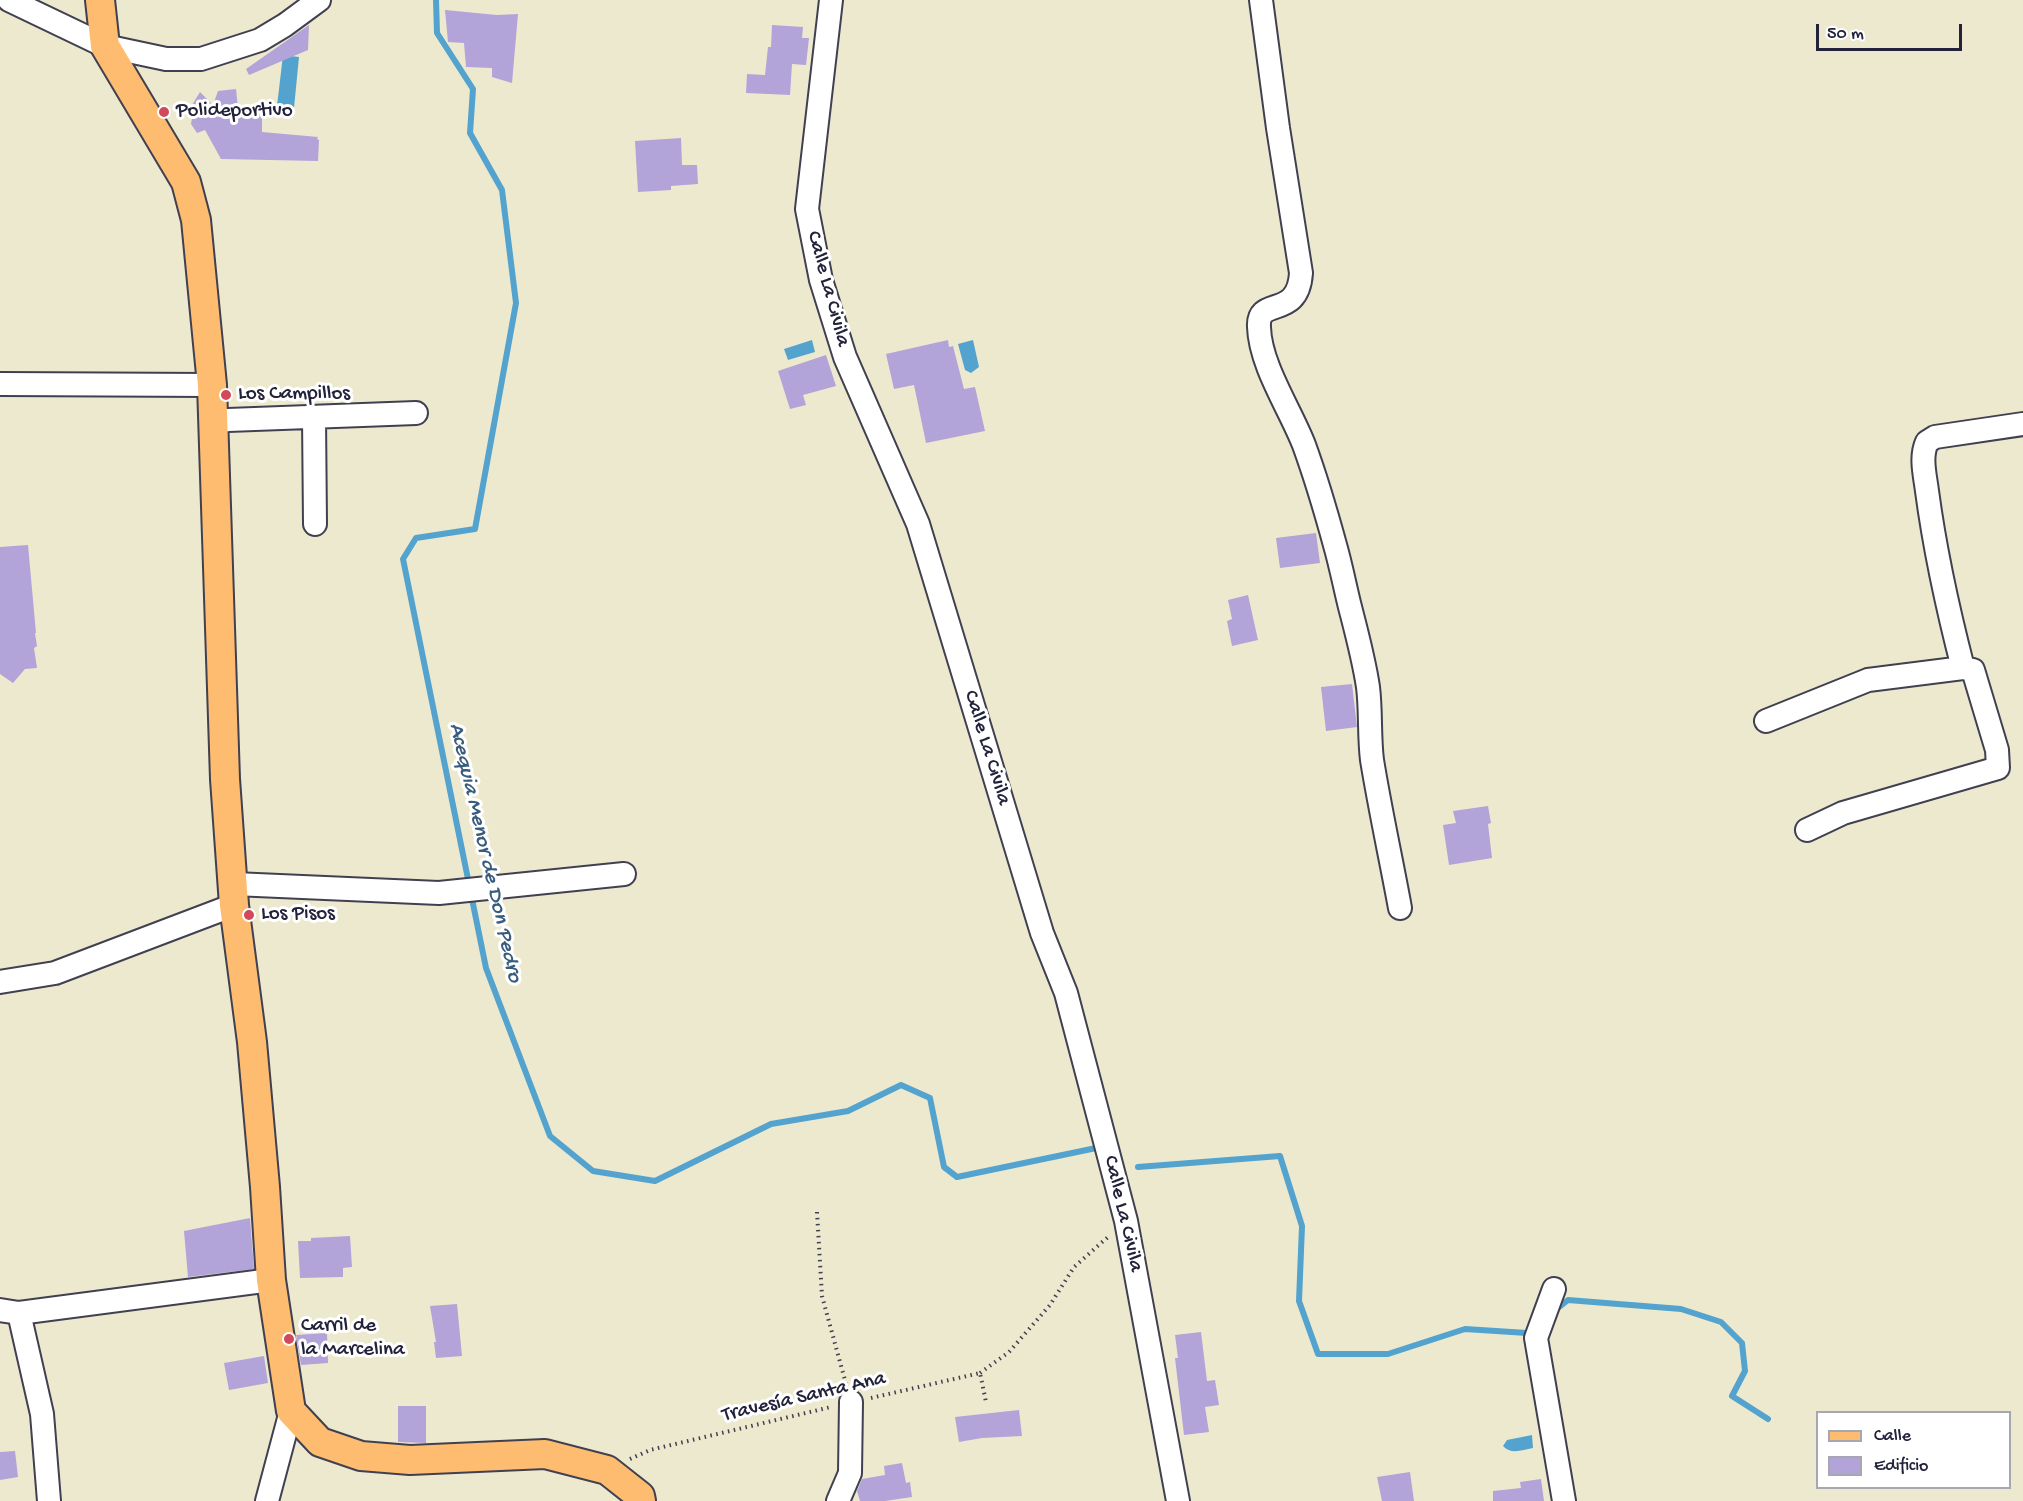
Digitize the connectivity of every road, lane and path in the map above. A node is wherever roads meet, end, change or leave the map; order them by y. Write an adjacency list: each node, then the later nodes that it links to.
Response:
1 (9, 0): 6 (street)
2 (100, 0): 6 (main road)
3 (319, 0): 6 (street)
4 (831, 0): 22 (street, Calle La Civila)
5 (1261, 0): 19 (street)
6 (105, 46): 8 (main road)
7 (0, 384): 8 (street)
8 (212, 385): 11 (main road)
9 (416, 413): 10 (street)
10 (314, 417): 11 (street); 13 (street)
11 (214, 423): 18 (main road)
12 (2023, 424): 14 (street)
13 (315, 524)
14 (1962, 668): 15 (street); 16 (street)
15 (1766, 721)
16 (1807, 830)
17 (624, 874): 18 (street)
18 (234, 895): 20 (street); 23 (main road)
19 (1400, 908)
20 (0, 982)
21 (817, 1212): 27 (path)
22 (1126, 1221): 26 (path); 35 (street, Calle La Civila)
23 (271, 1280): 25 (street); 29 (main road)
24 (1554, 1289): 36 (street)
25 (10, 1312): 31 (street)
26 (980, 1372): 27 (path, Travesía Santa Ana); 28 (path)
27 (851, 1402): 30 (path, Travesía Santa Ana); 34 (street)
28 (986, 1402)
29 (291, 1411): 30 (main road); 32 (street)
30 (607, 1470): 33 (main road)
31 (49, 1501)
32 (267, 1501)
33 (641, 1501)
34 (837, 1501)
35 (1179, 1501)
36 (1564, 1501)

